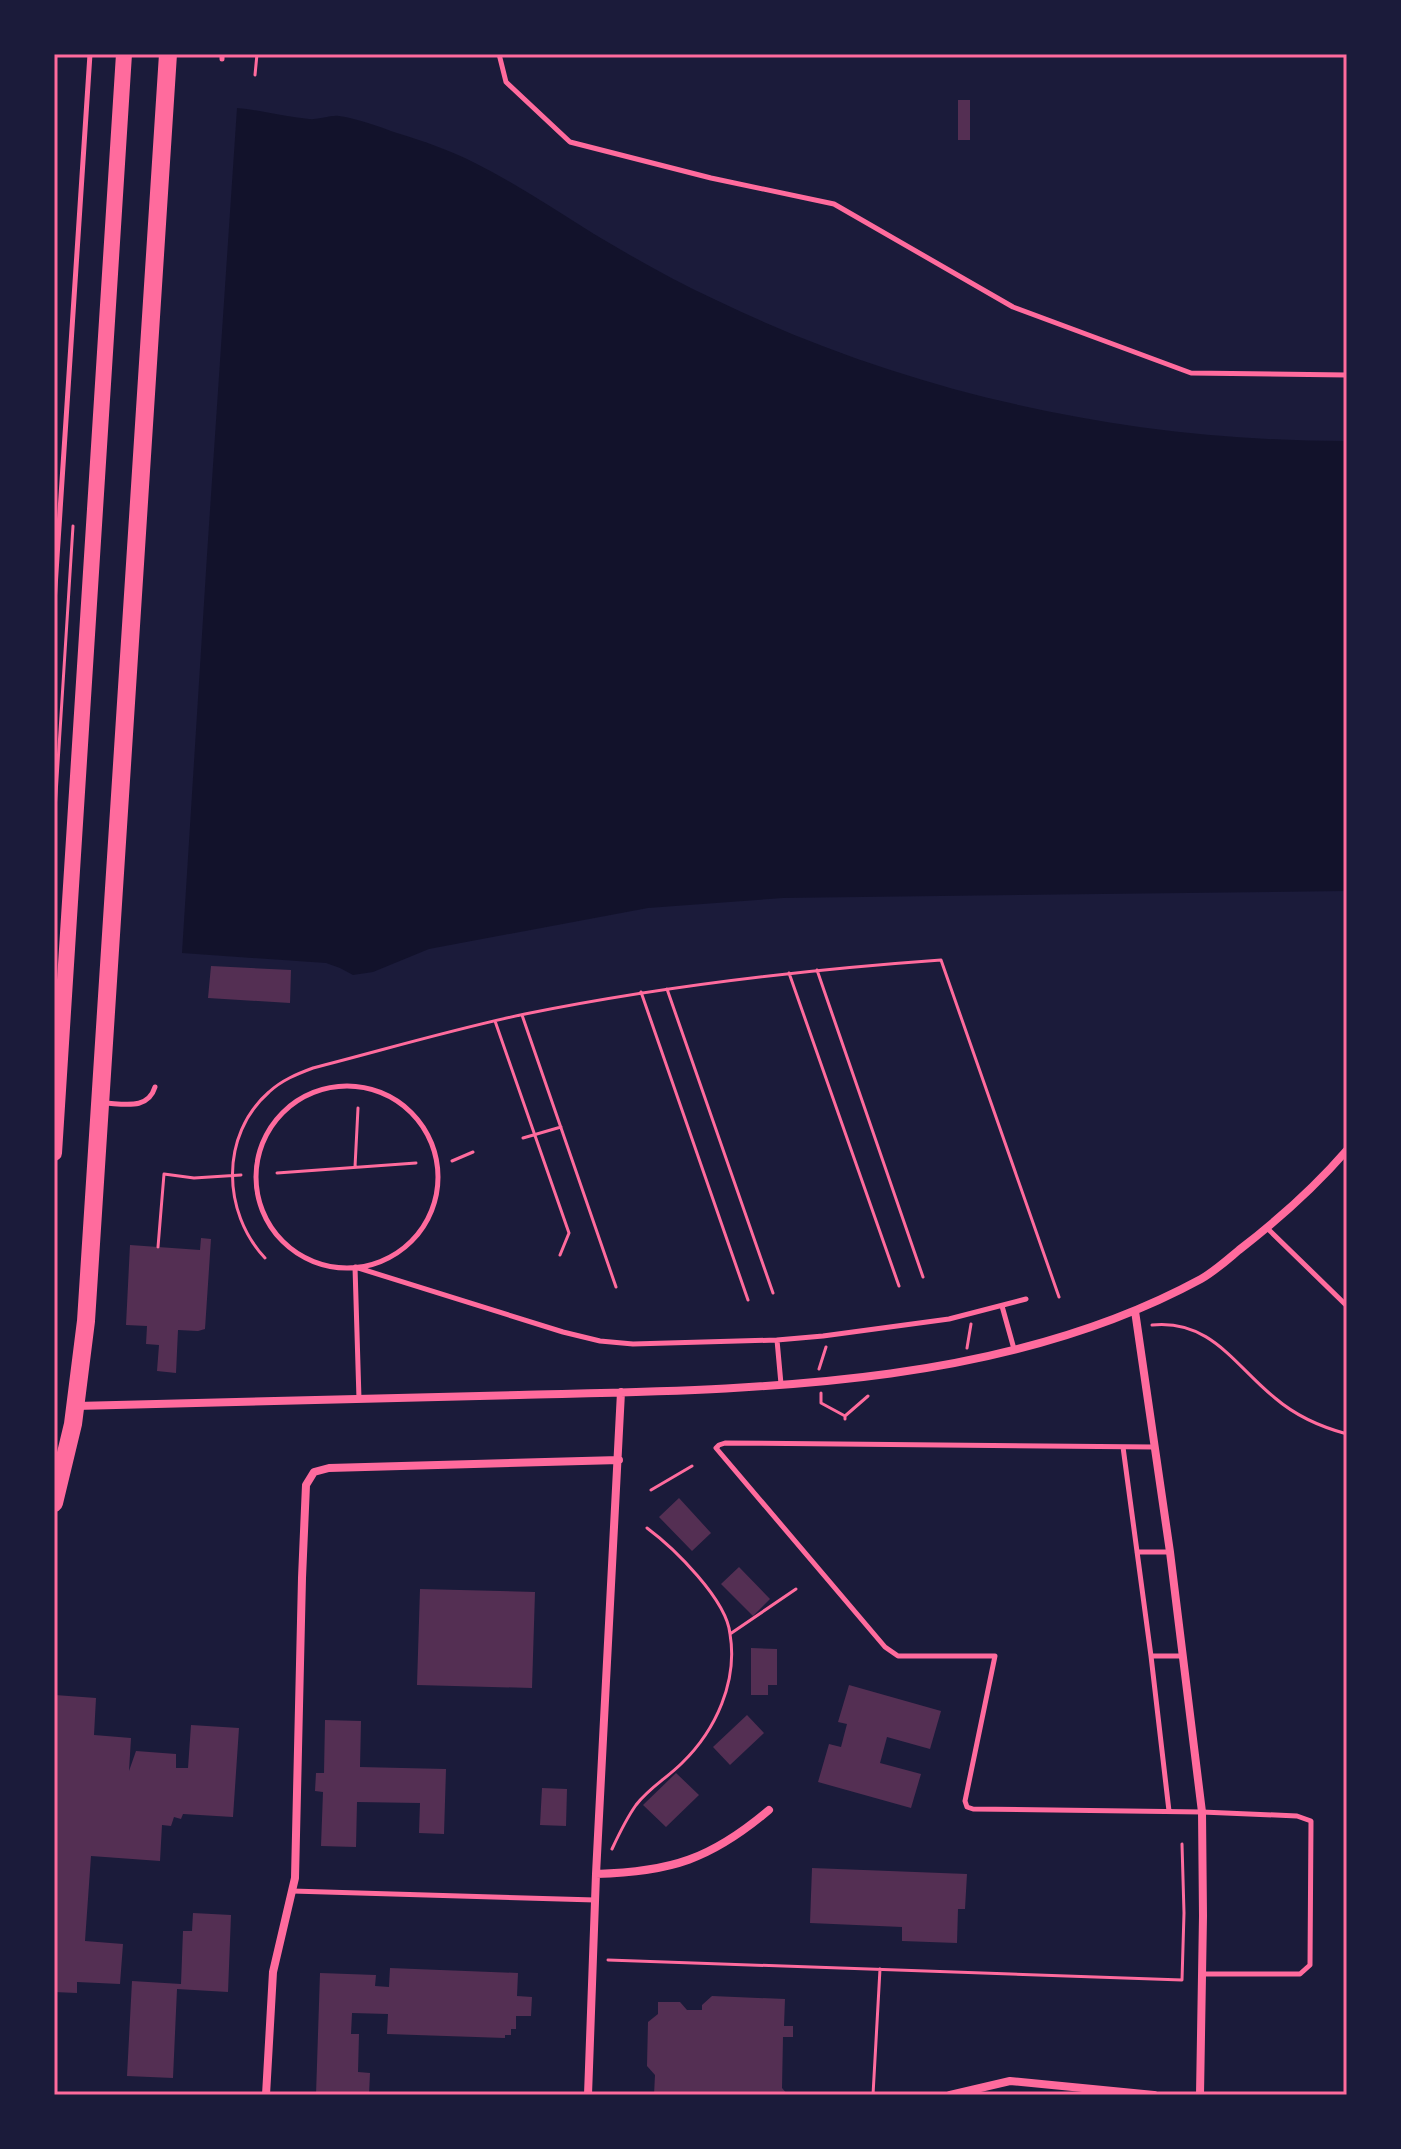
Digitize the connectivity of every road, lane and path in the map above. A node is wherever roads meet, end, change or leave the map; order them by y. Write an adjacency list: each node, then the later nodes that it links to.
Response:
1 (90, 54): 8 (lane)
2 (124, 54): 25 (main road)
3 (168, 54): 18 (main road)
4 (257, 54): 6 (path)
5 (499, 54): 7 (lane)
6 (255, 75)
7 (1347, 375)
8 (54, 603)
9 (817, 970): 10 (path); 37 (path); 41 (path)
10 (789, 973): 11 (path); 38 (path)
11 (667, 989): 12 (path); 40 (path)
12 (641, 992): 13 (path); 43 (path)
13 (522, 1015): 14 (path); 20 (path)
14 (495, 1021): 15 (path); 21 (path)
15 (359, 1056): 16 (path); 30 (path)
16 (359, 1064)
17 (155, 1087): 18 (lane)
18 (101, 1103): 59 (main road)
19 (358, 1108): 28 (path)
20 (561, 1127): 21 (path); 39 (path)
21 (534, 1135): 22 (path); 34 (path)
22 (523, 1138)
23 (1347, 1150): 32 (street)
24 (473, 1152): 26 (path)
25 (54, 1153)
26 (452, 1161)
27 (416, 1163): 28 (path)
28 (355, 1167): 29 (path)
29 (277, 1173)
30 (232, 1175): 31 (path); 33 (path); 35 (path)
31 (241, 1175)
32 (1267, 1228): 45 (lane); 46 (street)
33 (158, 1247)
34 (560, 1255)
35 (265, 1258)
36 (355, 1267): 36 (lane); 49 (lane); 58 (lane)
37 (923, 1277)
38 (899, 1286)
39 (616, 1287)
40 (773, 1293)
41 (1059, 1297)
42 (1026, 1299): 44 (lane)
43 (748, 1300)
44 (1002, 1306): 49 (lane); 52 (lane)
45 (1347, 1306)
46 (1135, 1311): 52 (street); 62 (street)
47 (971, 1324): 51 (path)
48 (1152, 1325): 60 (path)
49 (777, 1340): 54 (lane)
50 (826, 1347): 53 (path)
51 (967, 1348)
52 (1014, 1349): 54 (street)
53 (819, 1369)
54 (781, 1384): 55 (street)
55 (621, 1392): 58 (street); 63 (street)
56 (821, 1392): 57 (path)
57 (868, 1396)
58 (359, 1399): 59 (street)
59 (76, 1406): 66 (main road)
60 (1347, 1434)
61 (1123, 1447): 62 (lane); 68 (lane); 75 (lane)
62 (1155, 1447): 69 (street)
63 (619, 1460): 79 (street); 80 (street)
64 (692, 1466): 65 (path)
65 (651, 1490)
66 (54, 1503)
67 (647, 1528): 71 (path)
68 (1137, 1552): 69 (lane); 72 (lane)
69 (1170, 1552): 73 (street)
70 (796, 1589): 71 (path)
71 (730, 1634): 78 (path)
72 (1151, 1656): 73 (lane); 75 (lane)
73 (1183, 1656): 76 (street)
74 (769, 1810): 79 (street)
75 (1169, 1811): 76 (lane)
76 (1202, 1812): 84 (street); 84 (lane)
77 (1182, 1844): 83 (path)
78 (610, 1854)
79 (596, 1874): 81 (street)
80 (292, 1891): 81 (lane); 85 (street)
81 (595, 1900): 86 (street)
82 (604, 1960): 83 (path)
83 (880, 1969): 87 (path)
84 (1202, 1974): 90 (street)
85 (266, 2095)
86 (588, 2095)
87 (873, 2095)
88 (950, 2095): 89 (street)
89 (1154, 2095)
90 (1200, 2095)

